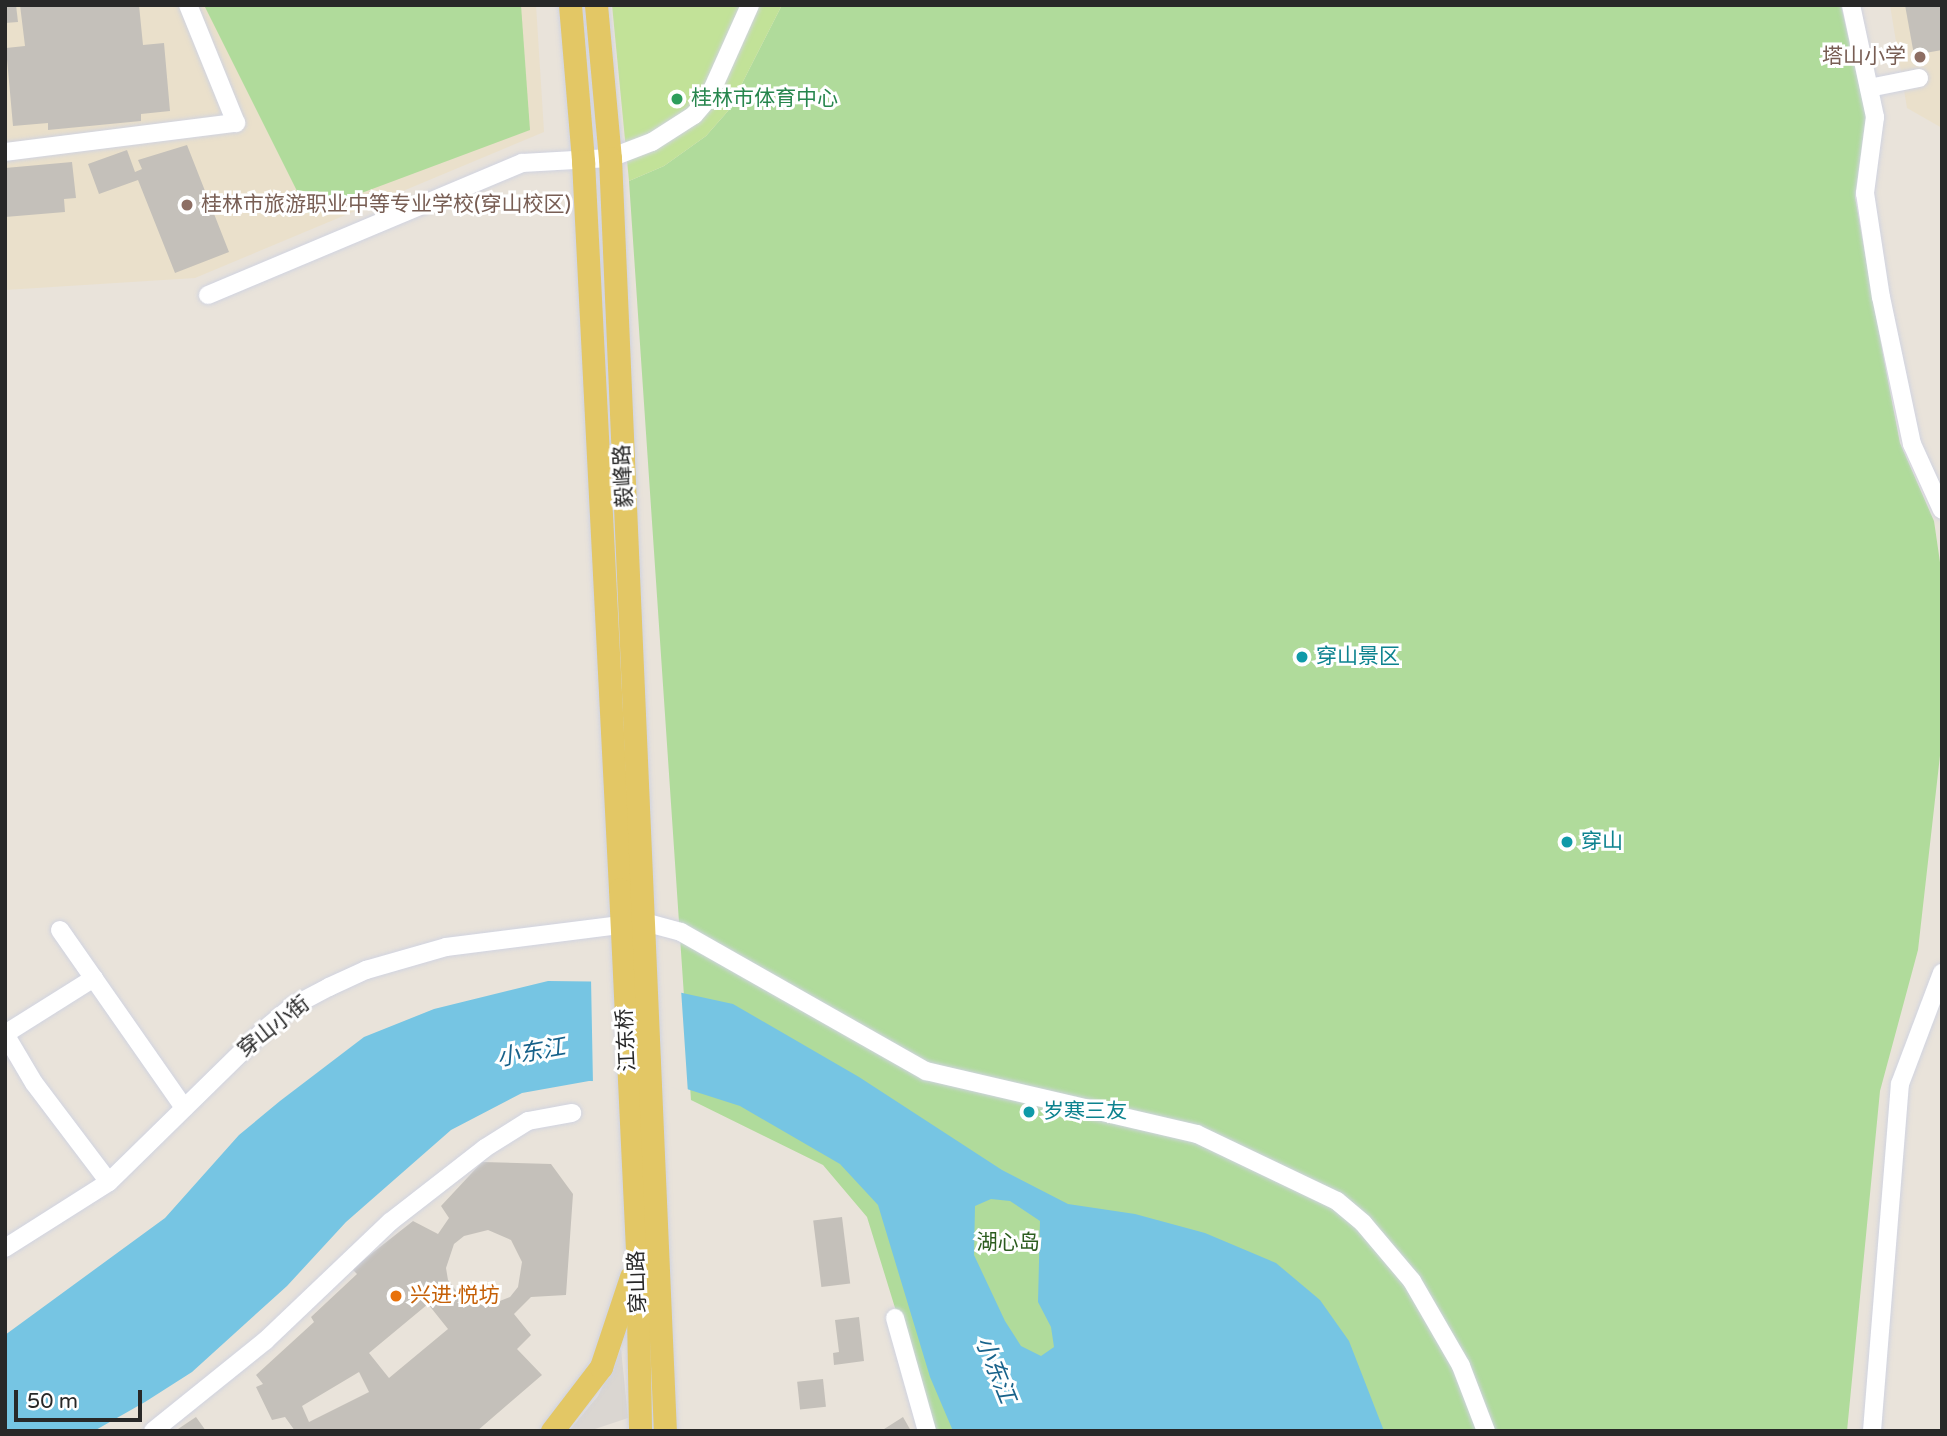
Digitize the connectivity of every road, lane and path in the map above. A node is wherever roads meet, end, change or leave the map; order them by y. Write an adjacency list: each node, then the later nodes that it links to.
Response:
1 (188, 5): 8 (street)
2 (570, 5): 10 (main road, 毅峰路)
3 (596, 5): 9 (main road, 毅峰路)
4 (750, 5): 9 (street)
5 (1852, 5): 7 (street)
6 (1919, 78): 7 (street)
7 (1869, 88): 12 (street)
8 (5, 152)
9 (610, 158): 10 (street); 13 (main road, 毅峰路)
10 (583, 161): 11 (street); 13 (main road, 毅峰路)
11 (208, 295)
12 (1942, 510)
13 (633, 922): 15 (main road, 毅峰路); 18 (street, 穿山小街); 30 (street)
14 (60, 930): 17 (street)
15 (633, 947): 20 (main road, 江东桥)
16 (1942, 972): 31 (street)
17 (94, 978): 18 (street); 21 (street)
18 (184, 1108): 21 (street, 穿山小街)
19 (572, 1113): 26 (street)
20 (642, 1133): 23 (main road, 穿山路); 25 (main road, 穿山路)
21 (109, 1182): 22 (street, 穿山小街)
22 (5, 1248)
23 (637, 1255): 27 (main road); 28 (main road, 穿山路)
24 (895, 1318): 29 (street)
25 (664, 1426): 28 (main road)
26 (153, 1431)
27 (552, 1431)
28 (641, 1431)
29 (927, 1431)
30 (1486, 1431)
31 (1872, 1431)

